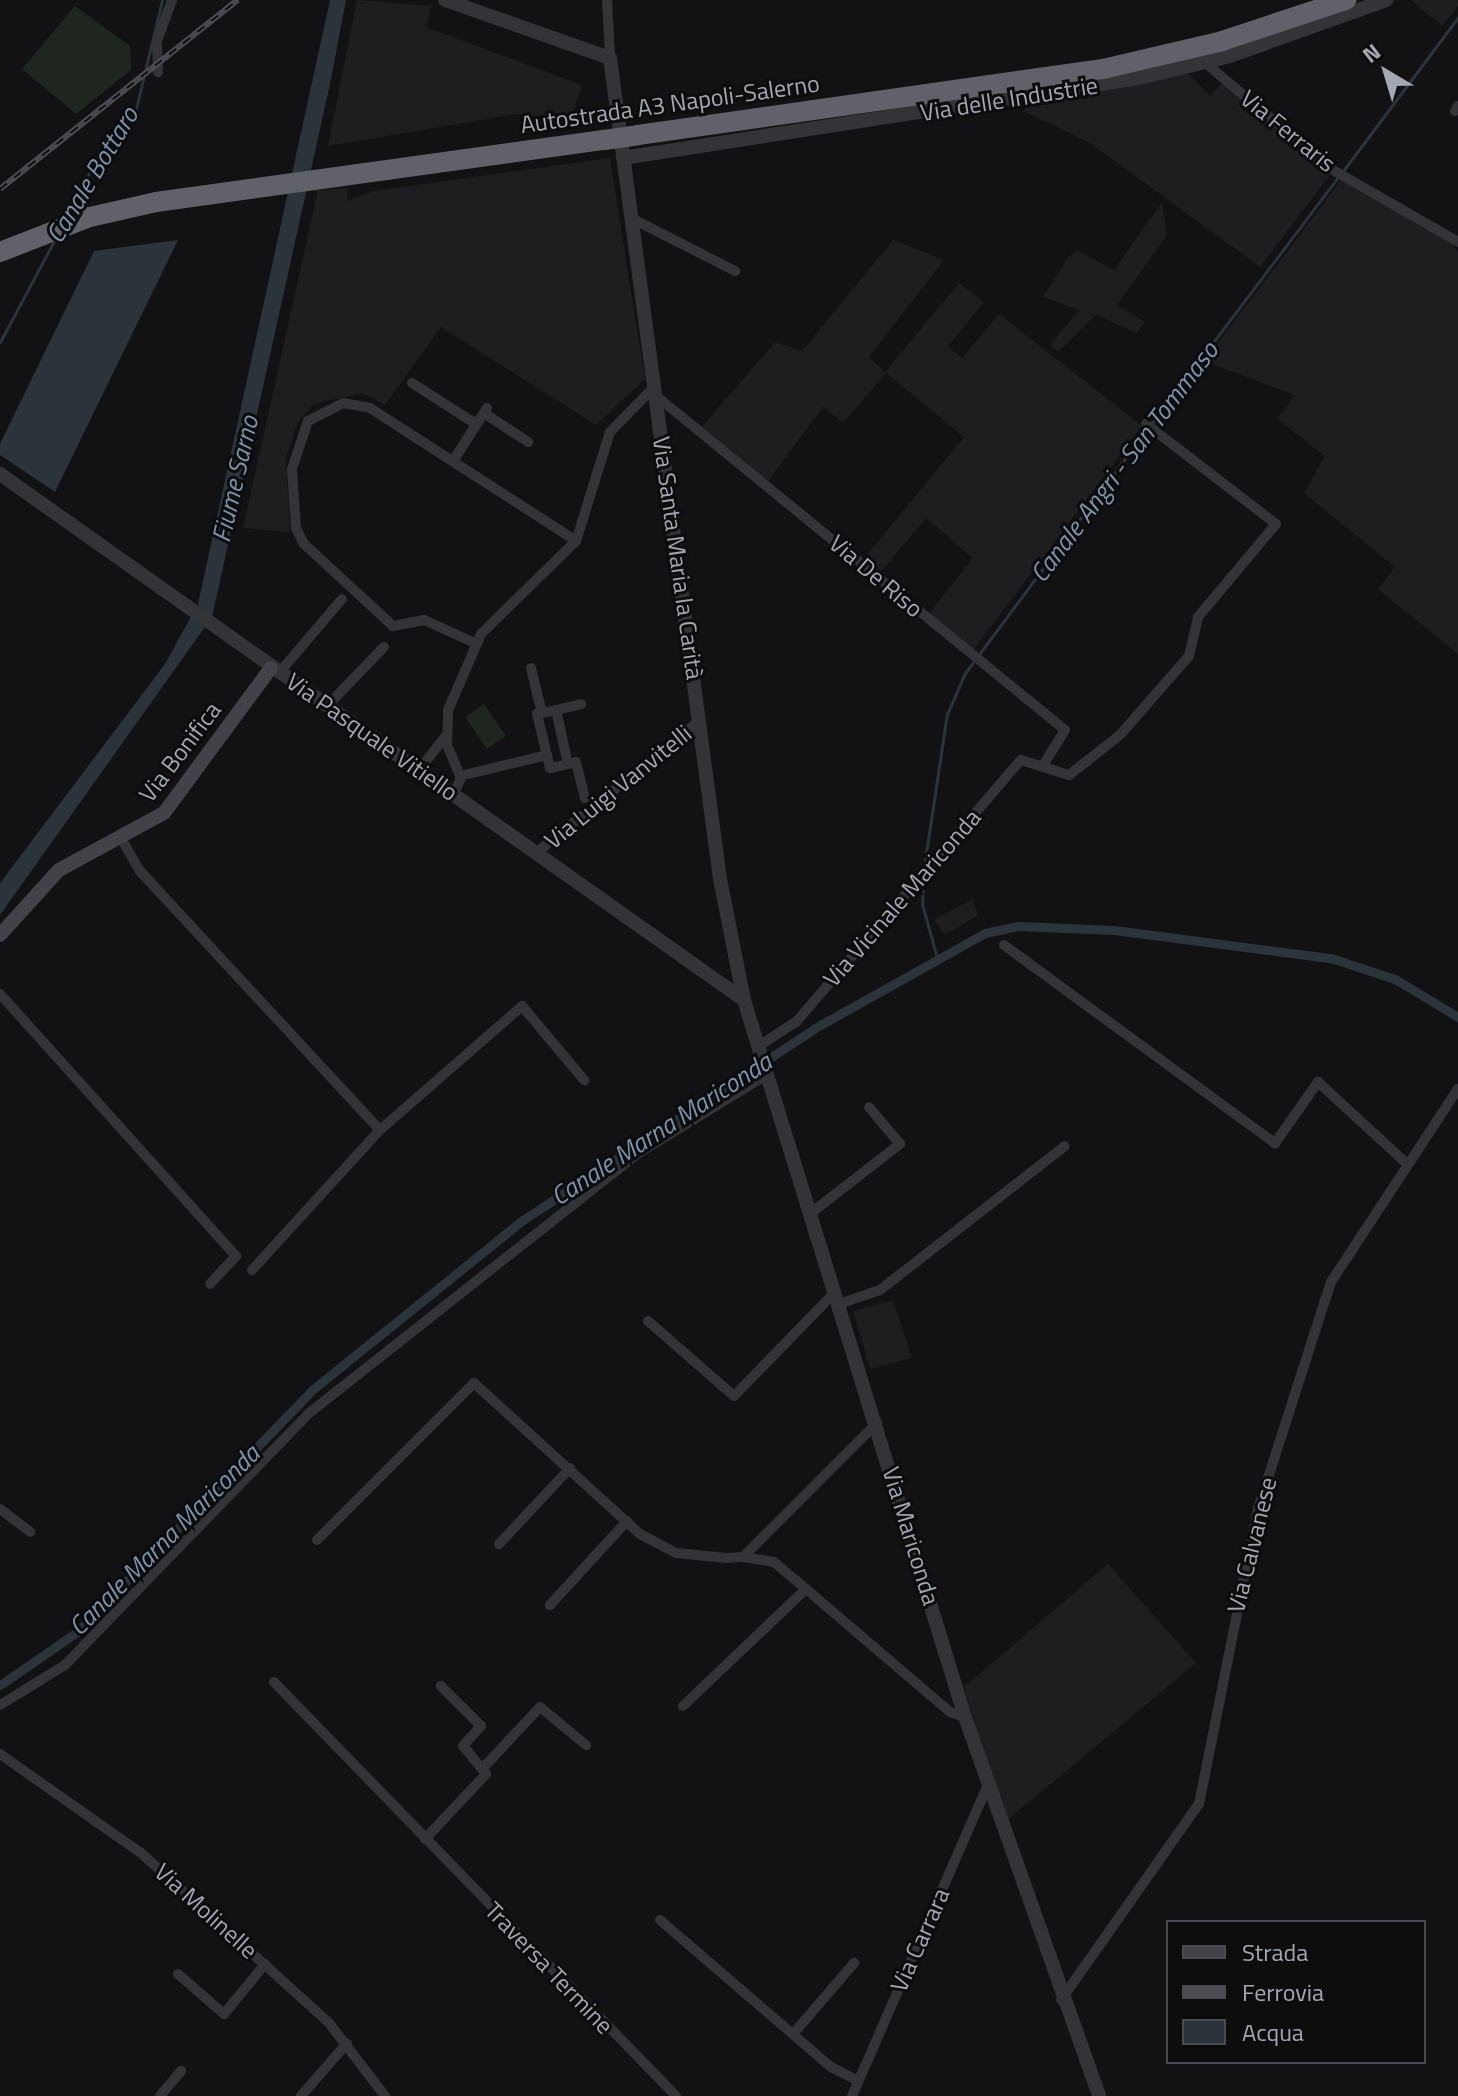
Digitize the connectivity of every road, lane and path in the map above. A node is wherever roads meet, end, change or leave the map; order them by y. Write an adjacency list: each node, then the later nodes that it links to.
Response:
1 (172, 0): 9 (street)
2 (607, 0): 7 (street)
3 (1312, 0): 10 (highway, Autostrada A3 Napoli-Salerno)
4 (1346, 0): 10 (highway, Autostrada A3 Napoli-Salerno)
5 (1386, 0): 8 (street, Via delle Industrie)
6 (450, 1): 7 (street)
7 (610, 58): 11 (street, Via Santa Maria la Carità)
8 (1204, 62): 11 (street, Via delle Industrie); 15 (street, Via Ferraris)
9 (158, 72)
10 (637, 130): 13 (highway, Autostrada A3 Napoli-Salerno, bridge)
11 (623, 158): 12 (street, Via Santa Maria la Carità)
12 (631, 218): 17 (street); 19 (street, Via Santa Maria la Carità)
13 (58, 221): 14 (highway, Autostrada A3 Napoli-Salerno); 16 (highway, Autostrada A3 Napoli-Salerno)
14 (0, 239)
15 (1458, 242)
16 (0, 252)
17 (735, 271)
18 (412, 383): 20 (street)
19 (655, 391): 25 (street); 35 (street, Via Santa Maria la Carità); 39 (street, Via De Riso)
20 (476, 424): 22 (street); 23 (street)
21 (1150, 427): 39 (street)
22 (528, 442)
23 (453, 461): 25 (street); 27 (street)
24 (0, 474): 30 (street, Via Pasquale Vitiello)
25 (576, 541): 27 (street)
26 (342, 599): 30 (street)
27 (477, 644): 36 (street)
28 (384, 647): 32 (street)
29 (531, 668): 34 (street)
30 (275, 670): 32 (street, Via Pasquale Vitiello); 45 (main road, Via Bonifica)
31 (581, 704): 33 (street)
32 (327, 706): 40 (street, Via Pasquale Vitiello)
33 (556, 710): 34 (street); 41 (street)
34 (542, 713): 37 (street)
35 (699, 721): 46 (street, Via Luigi Vanvitelli); 50 (street, Via Santa Maria la Carità)
36 (445, 737): 38 (street); 40 (street)
37 (547, 755): 41 (street); 42 (street)
38 (452, 760): 40 (street); 42 (street)
39 (1044, 763): 51 (street, Via Vicinale Mariconda)
40 (424, 764): 43 (street, Via Pasquale Vitiello)
41 (568, 764): 44 (street)
42 (460, 776): 43 (street)
43 (454, 793): 46 (street, Via Pasquale Vitiello)
44 (585, 798)
45 (122, 840): 47 (main road, Via Bonifica); 55 (street)
46 (536, 853): 50 (street, Via Pasquale Vitiello)
47 (0, 935)
48 (1004, 945): 57 (street)
49 (0, 994): 60 (street)
50 (744, 1000): 51 (street, Via Santa Maria la Carità)
51 (764, 1061): 58 (street, Via Mariconda); 75 (street, Via Vicinale Mariconda)
52 (584, 1080): 55 (street)
53 (1458, 1089): 57 (street, Via Calvanese)
54 (869, 1107): 58 (street)
55 (380, 1130): 59 (street)
56 (1065, 1146): 61 (street)
57 (1405, 1162): 87 (street, Via Calvanese)
58 (811, 1213): 61 (street, Via Mariconda)
59 (252, 1270)
60 (210, 1284)
61 (837, 1298): 62 (street); 63 (street, Via Mariconda)
62 (648, 1321)
63 (877, 1423): 70 (street); 77 (street, Via Mariconda)
64 (570, 1468): 66 (street); 68 (street); 69 (street)
65 (0, 1509): 67 (street)
66 (627, 1521): 70 (street); 72 (street)
67 (30, 1532)
68 (317, 1540)
69 (499, 1544)
70 (743, 1557): 71 (street)
71 (806, 1589): 76 (street); 77 (street)
72 (550, 1605)
73 (274, 1682): 82 (street, Traversa Termine)
74 (441, 1686): 80 (street)
75 (0, 1705)
76 (683, 1706)
77 (965, 1717): 81 (street, Via Mariconda)
78 (586, 1745): 80 (street)
79 (0, 1754): 85 (street, Via Molinelle)
80 (483, 1768): 82 (street)
81 (988, 1785): 87 (street, Via Mariconda); 91 (street, Via Carrara)
82 (425, 1839): 95 (street, Traversa Termine)
83 (660, 1920): 88 (street)
84 (854, 1963): 88 (street)
85 (265, 1964): 86 (street); 89 (street, Via Molinelle)
86 (178, 1974)
87 (1060, 2002): 97 (street, Via Mariconda)
88 (793, 2034): 91 (street)
89 (347, 2043): 93 (street); 94 (street, Via Molinelle)
90 (181, 2071): 92 (street)
91 (858, 2081): 96 (street, Via Carrara)
92 (160, 2096)
93 (301, 2096)
94 (385, 2096)
95 (676, 2096)
96 (852, 2096)
97 (1099, 2096)

